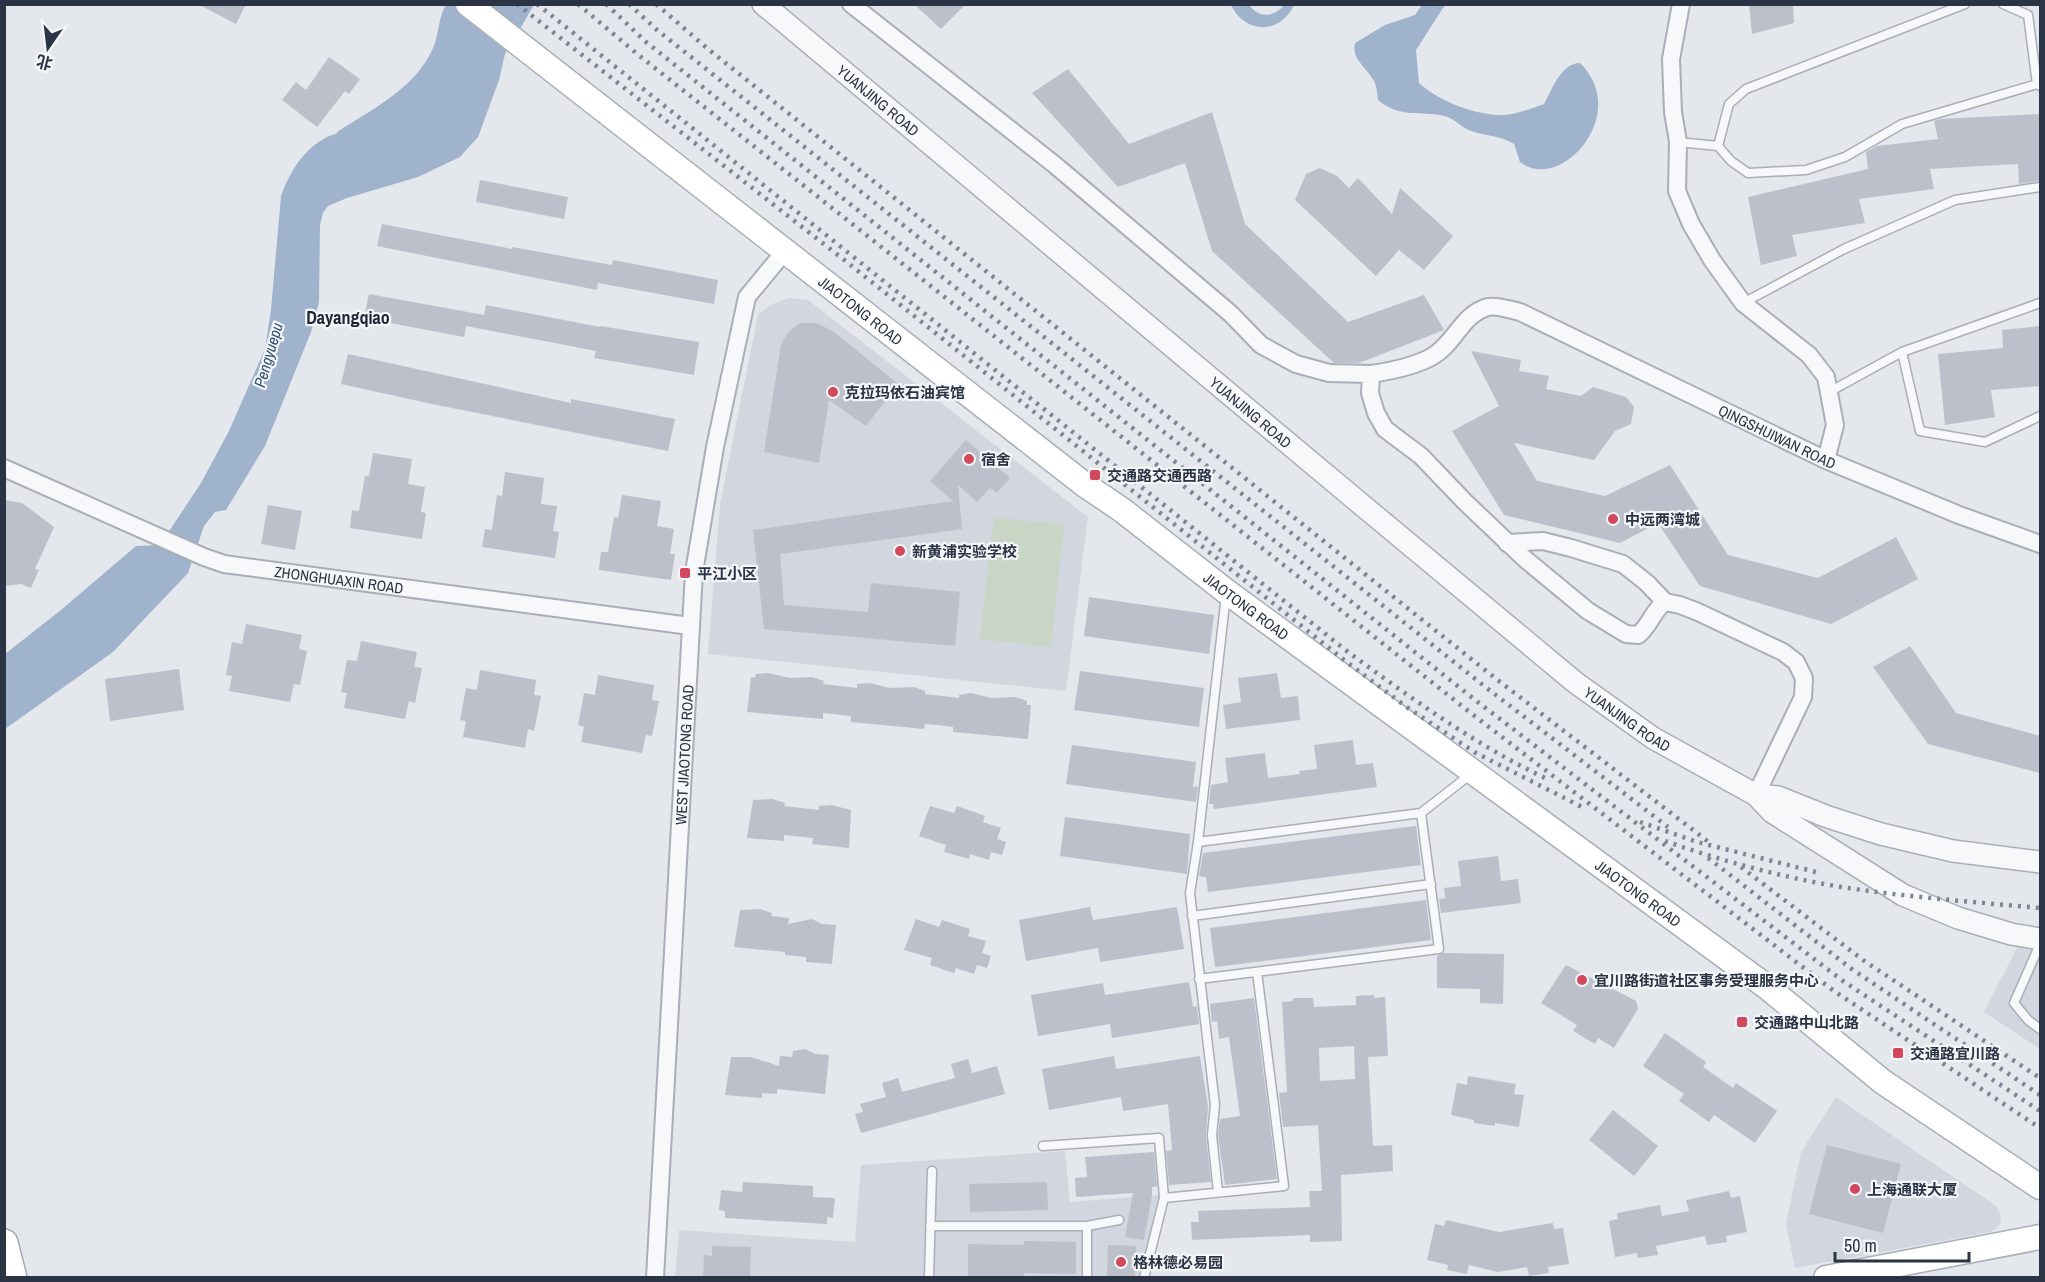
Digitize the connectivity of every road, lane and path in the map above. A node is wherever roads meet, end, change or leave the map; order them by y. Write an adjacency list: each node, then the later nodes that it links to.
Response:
1 (468, 4): 11 (main road, JIAOTONG ROAD)
2 (763, 4): 26 (street, YUANJING ROAD)
3 (851, 4): 15 (street, QINGSHUIWAN ROAD)
4 (1681, 4): 8 (street)
5 (1965, 4): 9 (lane)
6 (2003, 4): 7 (lane)
7 (2038, 85): 9 (lane)
8 (1678, 142): 9 (lane); 12 (street)
9 (1719, 146)
10 (2040, 187): 12 (lane)
11 (785, 251): 22 (main road, JIAOTONG ROAD); 24 (street, WEST JIAOTONG ROAD)
12 (1743, 303): 16 (street)
13 (2040, 303): 14 (lane)
14 (1902, 352): 16 (lane); 17 (lane)
15 (1371, 374): 18 (street, QINGSHUIWAN ROAD); 20 (street)
16 (1829, 392): 18 (street)
17 (2040, 416)
18 (1826, 460): 21 (street, QINGSHUIWAN ROAD)
19 (4, 468): 24 (street, ZHONGHUAXIN ROAD)
20 (1507, 543): 23 (street); 23 (street)
21 (2040, 544)
22 (1227, 592): 25 (main road, JIAOTONG ROAD); 28 (lane)
23 (1665, 602): 26 (street)
24 (690, 626): 48 (street, WEST JIAOTONG ROAD)
25 (1473, 772): 27 (lane); 39 (main road, JIAOTONG ROAD)
26 (1756, 795): 29 (street, YUANJING ROAD); 32 (street, YUANJING ROAD)
27 (1420, 813): 28 (lane); 30 (lane)
28 (1198, 842): 31 (lane)
29 (2040, 862)
30 (1431, 884): 31 (lane); 34 (lane)
31 (1192, 916): 35 (lane)
32 (2040, 939)
33 (2040, 944): 36 (lane)
34 (1257, 972): 35 (lane); 40 (lane)
35 (1198, 979): 40 (lane)
36 (2040, 1029)
37 (1042, 1146): 41 (lane)
38 (932, 1171): 43 (lane)
39 (2040, 1187)
40 (1218, 1192): 41 (lane)
41 (1164, 1198): 51 (lane)
42 (1119, 1220): 44 (lane)
43 (930, 1226): 44 (lane); 49 (lane)
44 (1087, 1226): 50 (lane)
45 (2040, 1237): 52 (main road)
46 (4, 1243): 47 (main road)
47 (13, 1278)
48 (656, 1278)
49 (929, 1278)
50 (1086, 1278)
51 (1144, 1278)
52 (1826, 1278)

